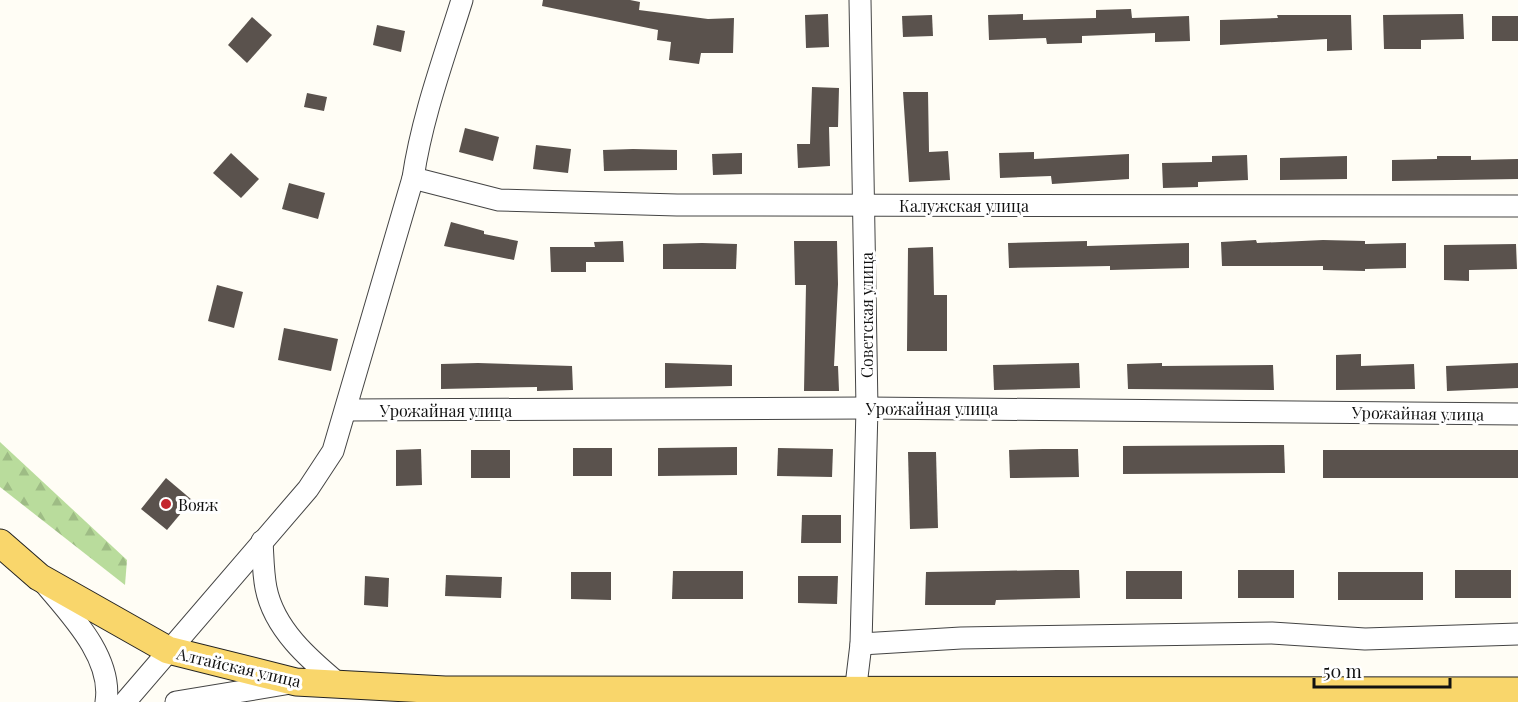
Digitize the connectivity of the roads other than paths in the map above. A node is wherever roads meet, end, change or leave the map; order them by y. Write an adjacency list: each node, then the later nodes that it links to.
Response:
1 (462, 0): 3 (street)
2 (860, 0): 4 (street, Советская улица)
3 (413, 178): 4 (street, Калужская улица); 7 (street)
4 (865, 205): 5 (street, Калужская улица); 6 (street, Советская улица)
5 (1518, 206)
6 (867, 408): 7 (street, Урожайная улица); 8 (street, Урожайная улица); 13 (street, Советская улица)
7 (346, 410): 9 (street)
8 (1518, 414)
9 (262, 541): 14 (street); 16 (street)
10 (0, 543): 11 (main road, Алтайская улица)
11 (39, 577): 14 (main road, Алтайская улица); 19 (street)
12 (1518, 634): 13 (street)
13 (861, 644): 18 (street, Советская улица)
14 (168, 650): 15 (main road, Алтайская улица); 20 (street)
15 (296, 682): 16 (main road, Алтайская улица); 21 (street)
16 (339, 684): 18 (main road, Алтайская улица)
17 (1518, 691): 18 (main road, Алтайская улица)
18 (854, 696)
19 (106, 702)
20 (124, 702)
21 (176, 702)

